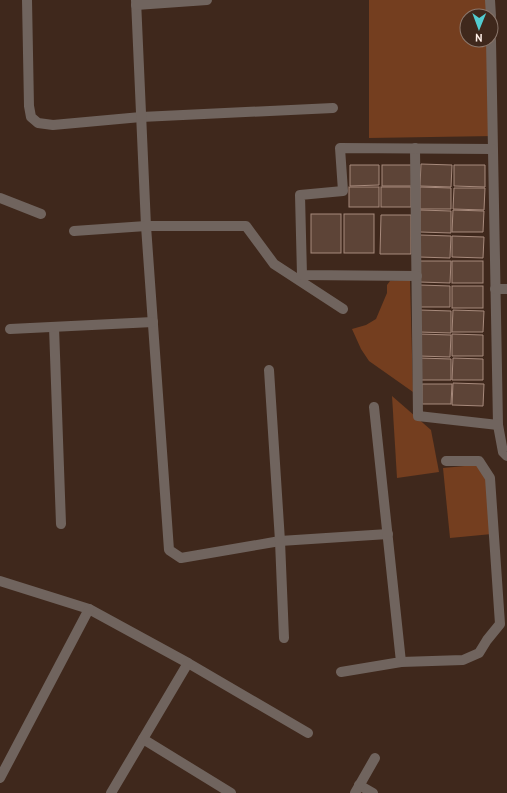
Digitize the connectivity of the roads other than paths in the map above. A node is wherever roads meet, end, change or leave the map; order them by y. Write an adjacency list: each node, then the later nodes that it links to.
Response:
1 (27, 0): 6 (street)
2 (207, 0): 3 (street)
3 (136, 2): 6 (street)
4 (491, 48): 8 (street)
5 (333, 108): 6 (street)
6 (141, 117): 11 (street)
7 (415, 148): 8 (street); 13 (street); 13 (street)
8 (492, 149): 14 (street)
9 (0, 198): 10 (street)
10 (42, 214)
11 (146, 226): 12 (street); 16 (street); 17 (street)
12 (74, 231)
13 (417, 276): 22 (street)
14 (495, 289): 15 (street); 22 (street)
15 (507, 289)
16 (344, 309)
17 (153, 322): 18 (street); 27 (street)
18 (54, 327): 19 (street); 25 (street)
19 (10, 329)
20 (269, 370): 27 (street)
21 (374, 407): 26 (street)
22 (498, 425): 23 (street)
23 (507, 456)
24 (446, 461): 31 (street)
25 (61, 524)
26 (388, 534): 27 (street); 31 (street)
27 (280, 541): 30 (street)
28 (0, 581): 29 (street)
29 (90, 609): 32 (street); 37 (street)
30 (284, 638)
31 (401, 662): 33 (street)
32 (188, 663): 34 (street); 35 (street)
33 (341, 672)
34 (308, 733)
35 (143, 739): 39 (street); 40 (street)
36 (375, 758): 38 (street)
37 (0, 778)
38 (357, 789): 41 (street)
39 (111, 793)
40 (231, 793)
41 (372, 793)

